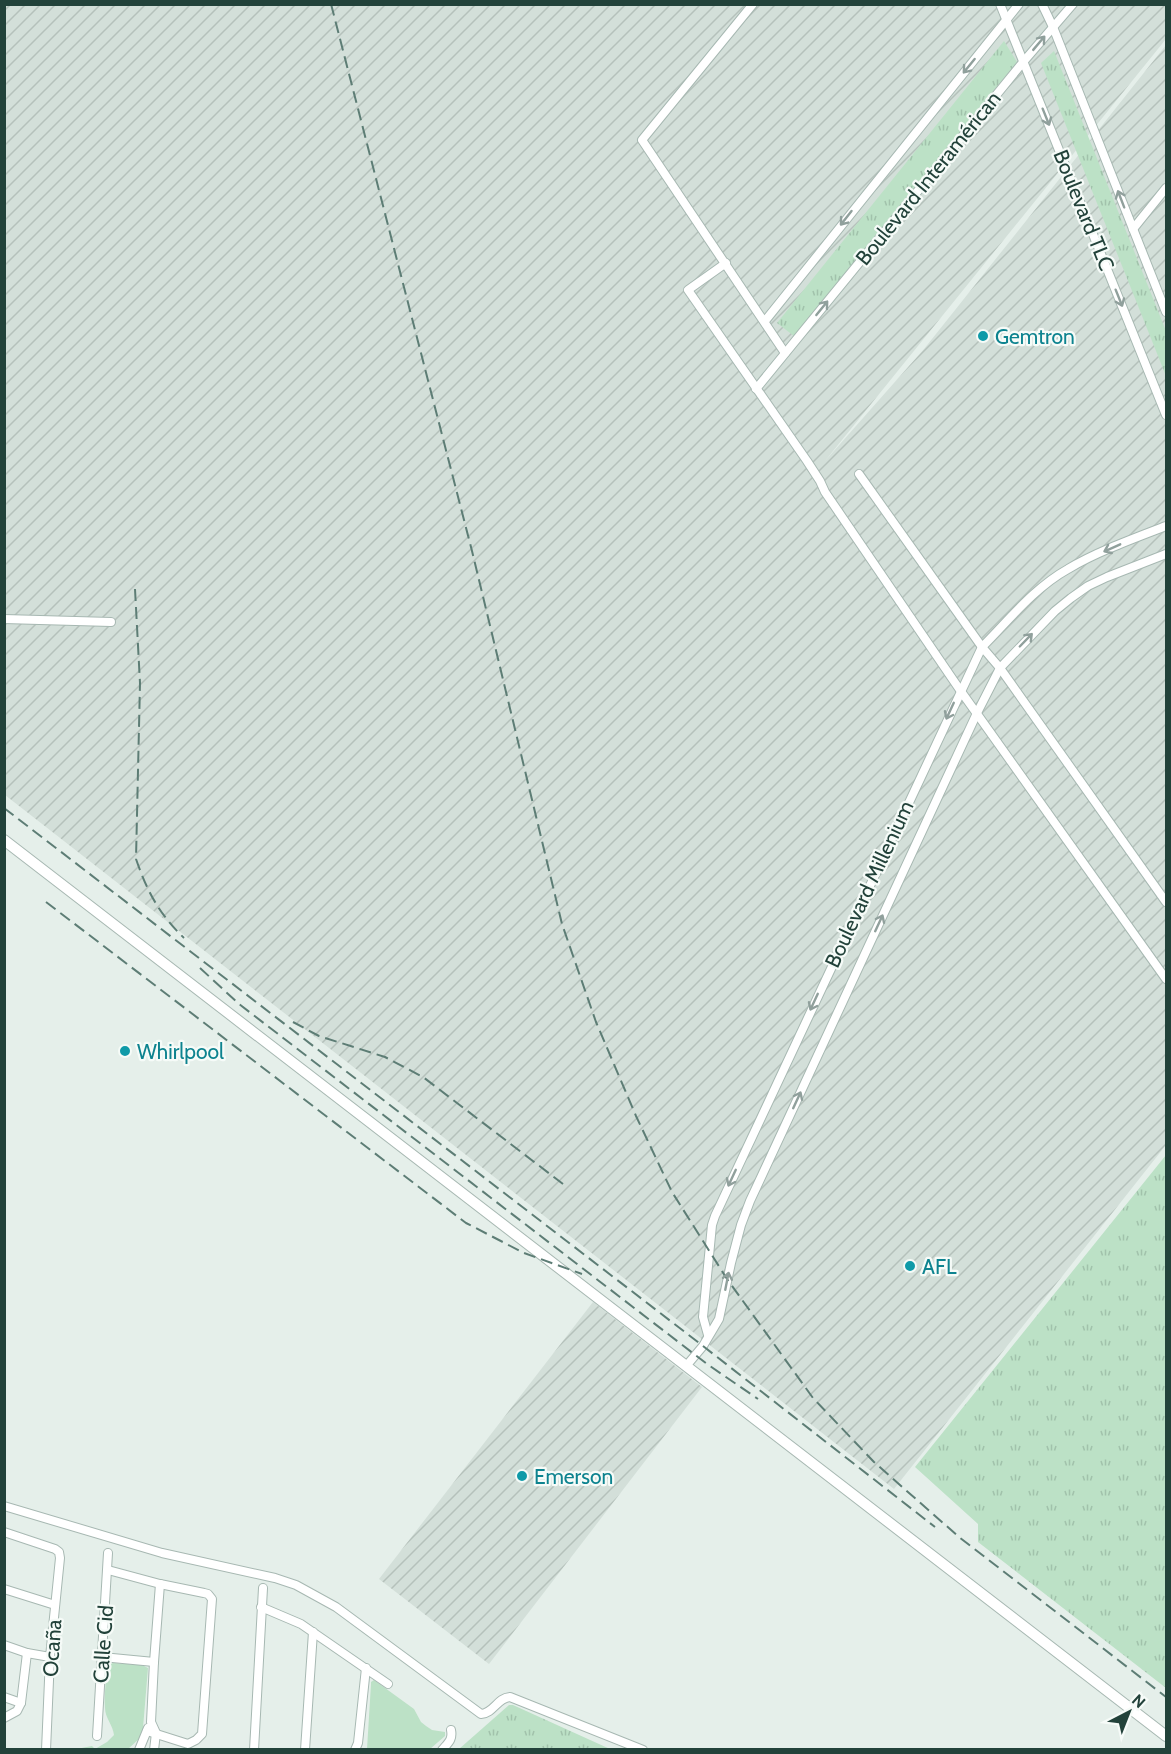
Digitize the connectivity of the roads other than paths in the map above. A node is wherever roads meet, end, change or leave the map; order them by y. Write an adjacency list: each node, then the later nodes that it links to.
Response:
1 (753, 4): 11 (street)
2 (1000, 4): 6 (street, Boulevard TLC)
3 (1019, 4): 6 (street, Boulevard Interamérican)
4 (1042, 4): 7 (street, Boulevard TLC)
5 (1072, 4): 7 (street, Boulevard Interamérican)
6 (1006, 19): 8 (street, Boulevard TLC); 13 (street, Boulevard Interamérican, one-way to 13)
7 (1053, 27): 8 (street, Boulevard Interamérican, one-way to 7); 10 (street, Boulevard TLC, one-way to 7)
8 (1024, 61): 14 (street, Boulevard Interamérican, one-way to 8); 16 (street, Boulevard TLC, one-way to 16)
9 (1167, 188): 10 (street)
10 (1132, 229): 12 (street, Boulevard TLC)
11 (726, 263): 13 (street); 15 (street)
12 (1167, 312)
13 (765, 321): 14 (street)
14 (785, 353): 15 (street, Boulevard Interamérican)
15 (756, 388): 24 (street)
16 (1167, 415)
17 (859, 474): 22 (street)
18 (1167, 526): 22 (street, Boulevard Millenium, one-way to 22)
19 (1167, 554): 23 (street, Boulevard Millenium, one-way to 19)
20 (4, 620): 21 (street)
21 (111, 622)
22 (982, 647): 23 (street); 24 (street, Boulevard Millenium)
23 (1000, 668): 25 (street, Boulevard Millenium); 27 (street)
24 (960, 690): 25 (street); 29 (street, Boulevard Millenium, one-way to 29)
25 (977, 713): 28 (street); 29 (street, Boulevard Millenium, one-way to 25)
26 (4, 840): 30 (street)
27 (1167, 902)
28 (1167, 979)
29 (708, 1335): 30 (street, Boulevard Millenium)
30 (687, 1365): 54 (street)
31 (4, 1506): 62 (street)
32 (4, 1532): 38 (street, Ocaña)
33 (108, 1553): 34 (street, Calle Cid)
34 (108, 1570): 35 (street); 44 (street, Calle Cid)
35 (160, 1584): 45 (street); 52 (street)
36 (262, 1588): 39 (street)
37 (4, 1589): 38 (street)
38 (55, 1605): 43 (street, Ocaña)
39 (261, 1607): 40 (street); 59 (street)
40 (313, 1632): 46 (street); 60 (street)
41 (4, 1645): 42 (street)
42 (27, 1653): 43 (street); 49 (street)
43 (50, 1657): 56 (street, Ocaña)
44 (102, 1657): 45 (street); 53 (street, Calle Cid)
45 (154, 1662): 52 (street)
46 (366, 1668): 47 (street); 55 (street)
47 (388, 1684)
48 (4, 1697): 49 (street)
49 (21, 1703): 50 (street)
50 (4, 1718)
51 (451, 1730): 61 (street)
52 (151, 1732): 57 (street); 58 (street)
53 (98, 1736)
54 (1167, 1736)
55 (358, 1747)
56 (46, 1749)
57 (139, 1749)
58 (154, 1749)
59 (254, 1749)
60 (305, 1749)
61 (442, 1749)
62 (643, 1749)

